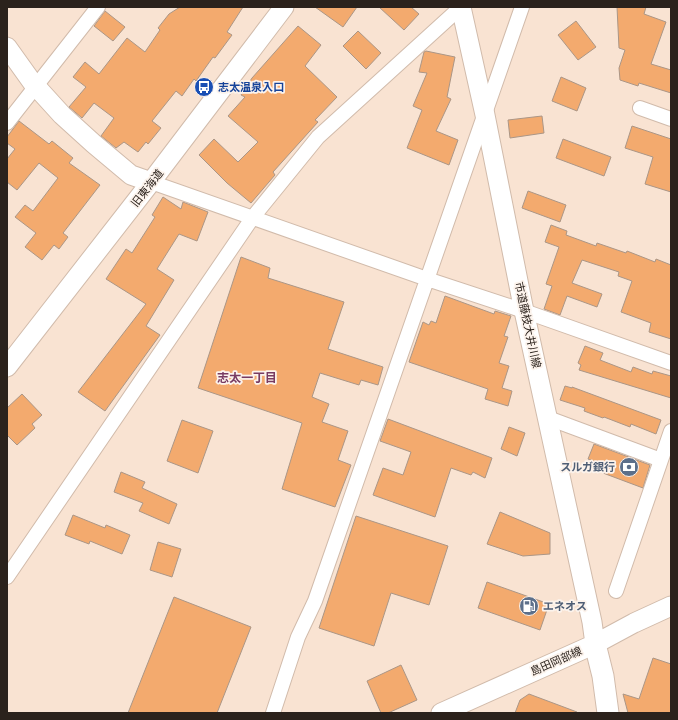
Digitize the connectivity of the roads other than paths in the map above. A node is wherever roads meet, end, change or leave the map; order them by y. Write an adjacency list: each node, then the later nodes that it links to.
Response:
1 (98, 7): 6 (street)
2 (284, 7): 11 (street, 旧東海道)
3 (461, 7): 8 (street, 市道藤枝大井川線); 12 (street)
4 (522, 7): 8 (street)
5 (7, 47): 6 (street)
6 (36, 86): 10 (street); 11 (street)
7 (640, 108): 9 (street)
8 (485, 114): 13 (street); 14 (street, 市道藤枝大井川線)
9 (671, 119)
10 (7, 123)
11 (151, 182): 12 (street); 16 (street, 旧東海道)
12 (253, 217): 13 (street); 20 (street)
13 (427, 279): 14 (street); 24 (street)
14 (524, 311): 15 (street); 17 (street, 市道藤枝大井川線)
15 (671, 363)
16 (7, 367)
17 (548, 418): 19 (street); 23 (street, 市道藤枝大井川線)
18 (671, 431): 19 (street)
19 (661, 460): 21 (street)
20 (7, 577)
21 (616, 592)
22 (671, 606): 23 (street, 島田岡部線)
23 (595, 644): 25 (street, 島田岡部線); 26 (main road)
24 (273, 713)
25 (440, 713)
26 (608, 713)

